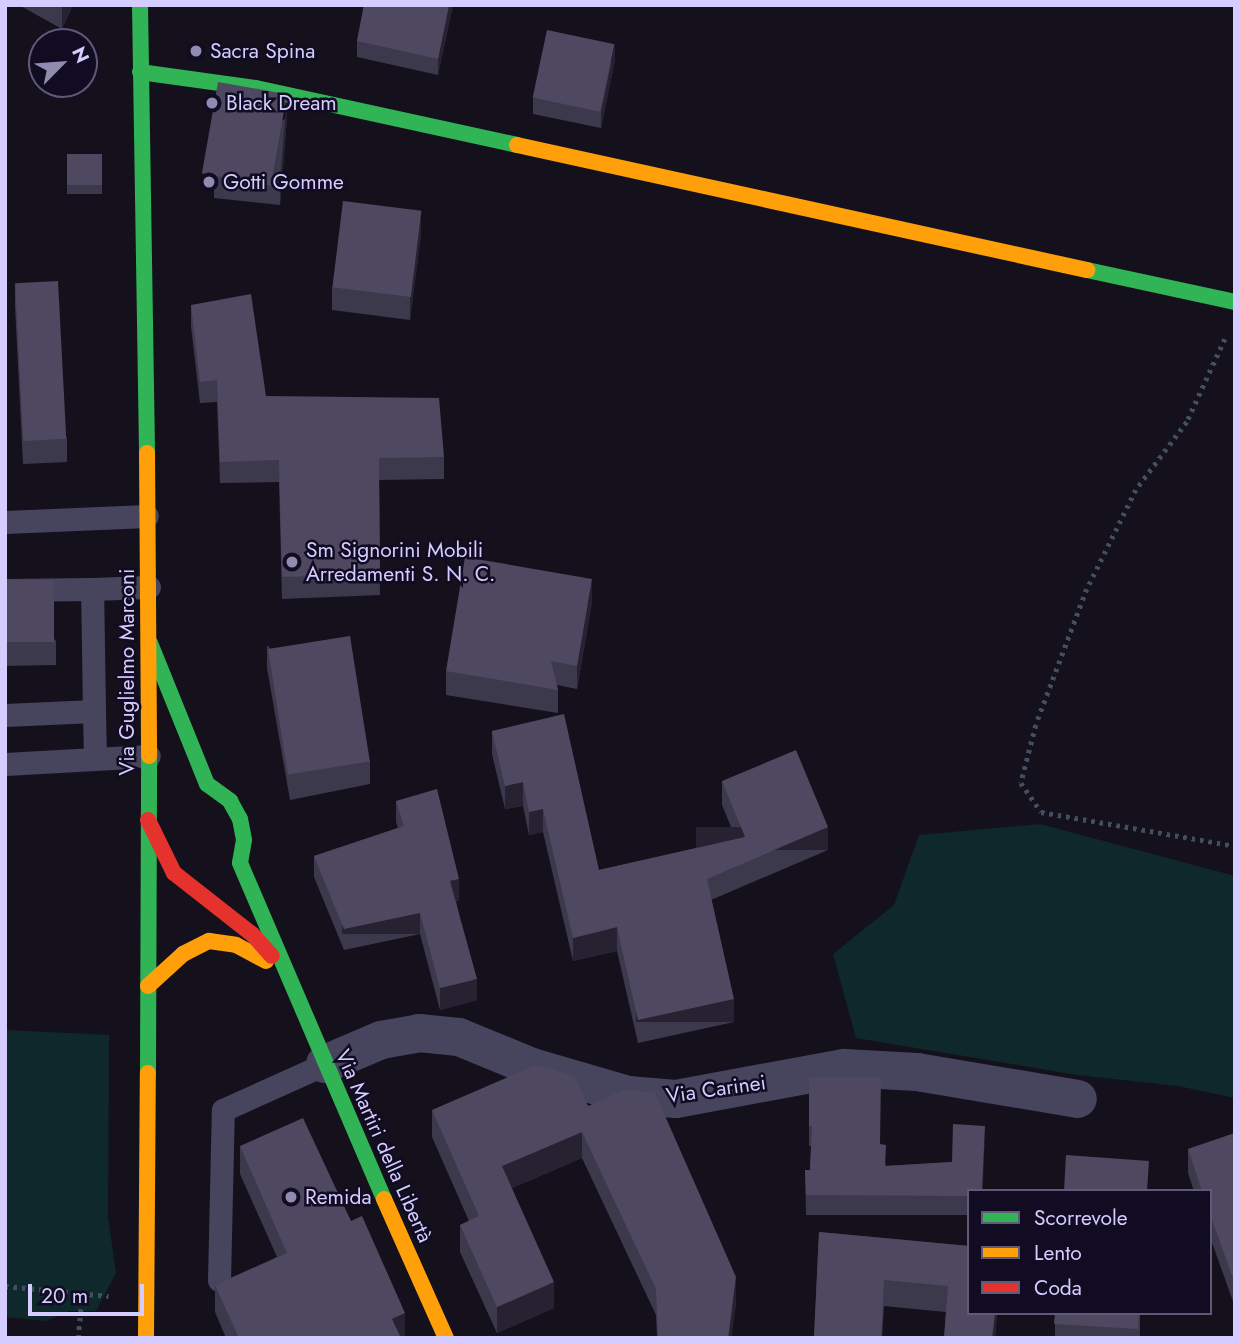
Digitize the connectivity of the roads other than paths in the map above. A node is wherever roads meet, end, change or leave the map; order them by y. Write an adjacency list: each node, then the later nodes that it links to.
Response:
1 (140, 5): 2 (street, Via Guglielmo Marconi)
2 (140, 72): 3 (street); 4 (street, Via Guglielmo Marconi)
3 (1235, 302)
4 (147, 516): 5 (lane); 6 (street, Via Guglielmo Marconi)
5 (5, 522)
6 (149, 587): 7 (lane); 9 (street, Via Guglielmo Marconi)
7 (92, 589): 8 (lane); 10 (lane)
8 (5, 590)
9 (150, 643): 12 (street, Via Guglielmo Marconi); 16 (street, Via Martiri della Libertà)
10 (94, 710): 11 (lane); 13 (lane)
11 (5, 715)
12 (149, 756): 13 (lane); 15 (street, Via Guglielmo Marconi)
13 (95, 757): 14 (lane)
14 (5, 764)
15 (148, 820): 16 (street, Via Martiri della Libertà); 17 (street, Via Guglielmo Marconi)
16 (285, 970): 17 (street); 18 (street, Via Martiri della Libertà)
17 (148, 985): 21 (street, Via Guglielmo Marconi)
18 (325, 1064): 19 (street, Via Carinei); 20 (lane); 22 (street, Via Martiri della Libertà)
19 (1078, 1099)
20 (219, 1280)
21 (146, 1338)
22 (446, 1338)

